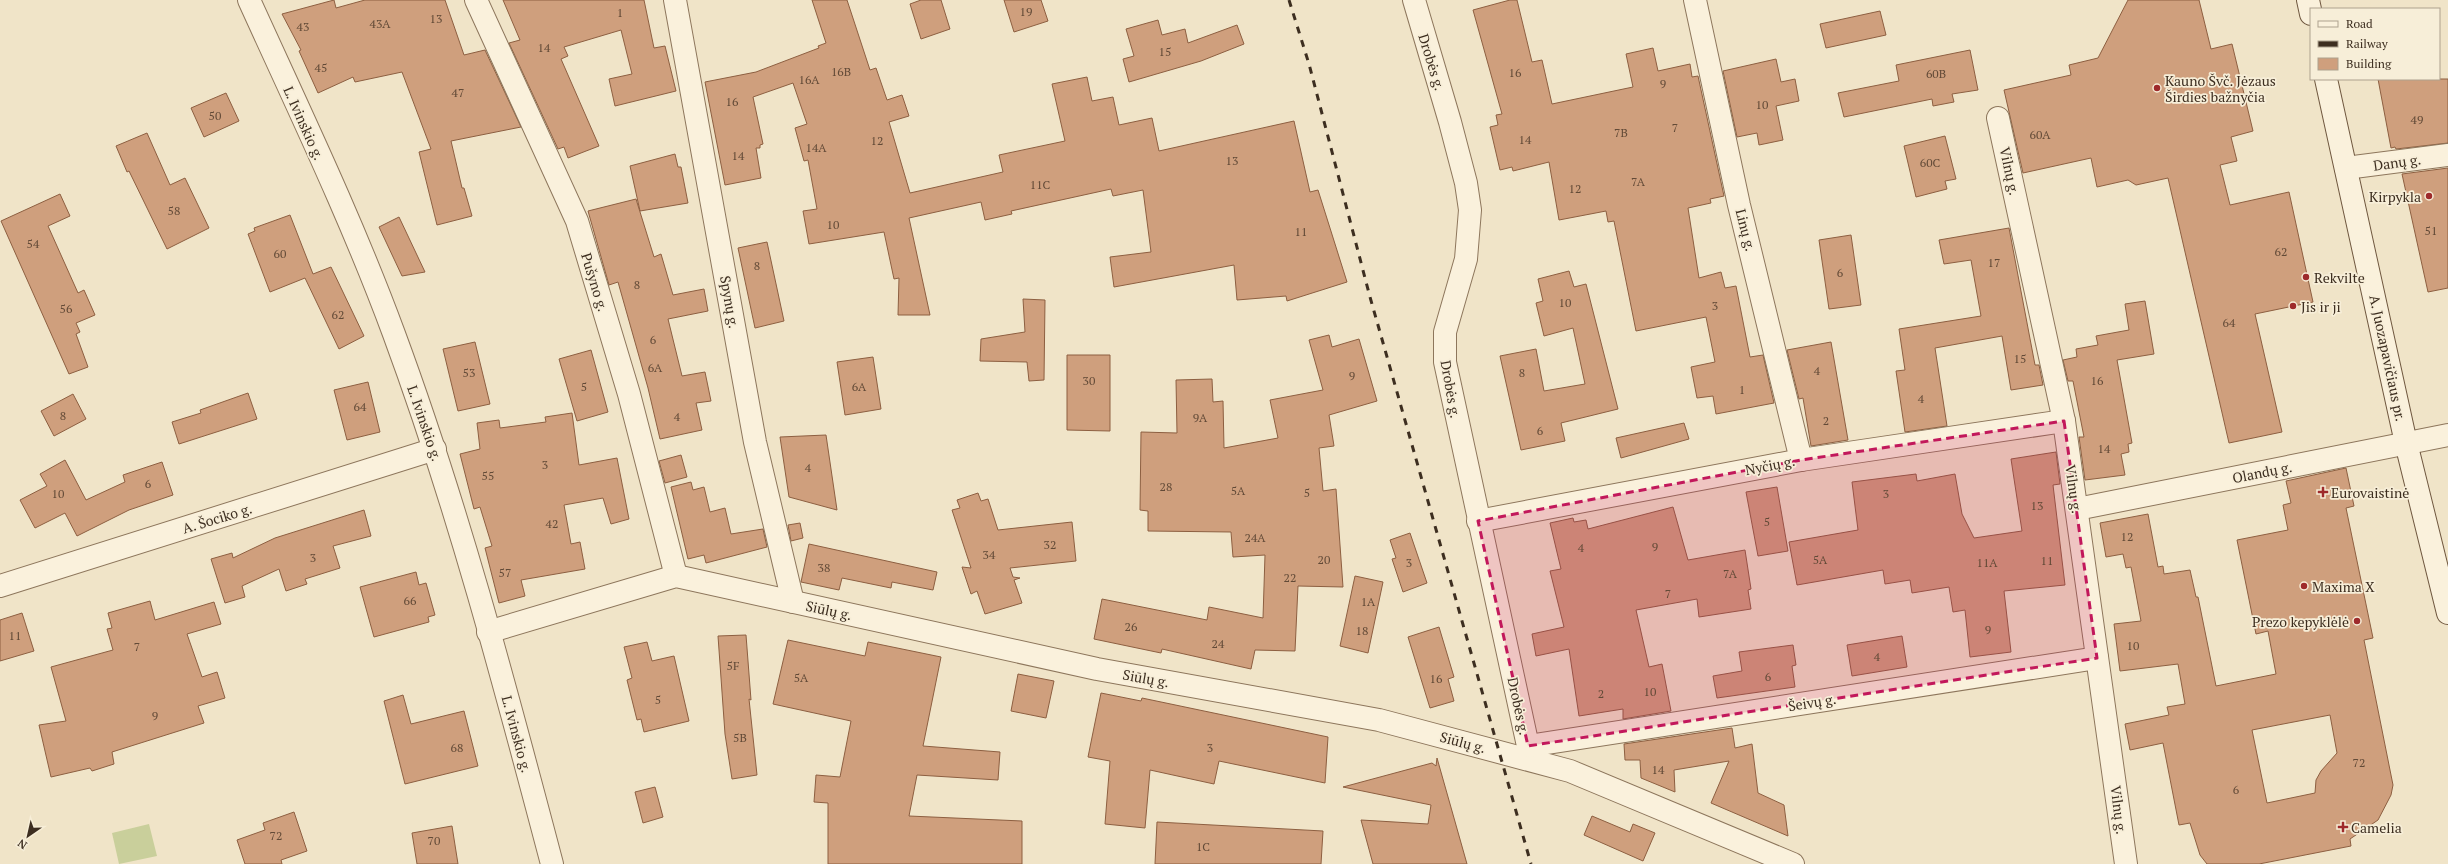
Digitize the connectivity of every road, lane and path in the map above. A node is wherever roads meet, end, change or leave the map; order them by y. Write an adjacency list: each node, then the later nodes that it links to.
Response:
1 (248, 0): 13 (street, L. Ivinskio g.)
2 (476, 0): 17 (street, Pušyno g.)
3 (675, 0): 19 (street, Spynų g.)
4 (1414, 0): 16 (street, Drobės g.)
5 (1695, 0): 14 (street, Linų g.)
6 (2326, 80): 9 (street, A. Juozapavičiaus pr.)
7 (1998, 118): 10 (street, Vilnų g.)
8 (2448, 155): 9 (street, Danų g.)
9 (2346, 168): 12 (street, A. Juozapavičiaus pr.)
10 (2064, 421): 14 (street, Nyčių g.); 15 (street, Vilnų g.)
11 (2448, 436): 12 (street, Olandų g.)
12 (2406, 443): 15 (street, Olandų g.); 20 (street, A. Juozapavičiaus pr.)
13 (435, 449): 18 (street, A. Šociko g.); 21 (street, L. Ivinskio g.)
14 (1801, 460): 16 (street, Nyčių g.)
15 (2077, 509): 22 (street, Vilnų g.)
16 (1478, 521): 23 (street, Drobės g.)
17 (676, 576): 19 (street, Siūlų g.); 21 (street, Siūlų g.)
18 (0, 586)
19 (793, 602): 23 (street, Siūlų g.)
20 (2448, 613)
21 (488, 632): 24 (street, L. Ivinskio g.)
22 (2097, 658): 23 (street, Šeivų g.); 26 (street, Vilnų g.)
23 (1526, 752): 25 (street, Siūlų g.)
24 (552, 864)
25 (1793, 864)
26 (2126, 864)

